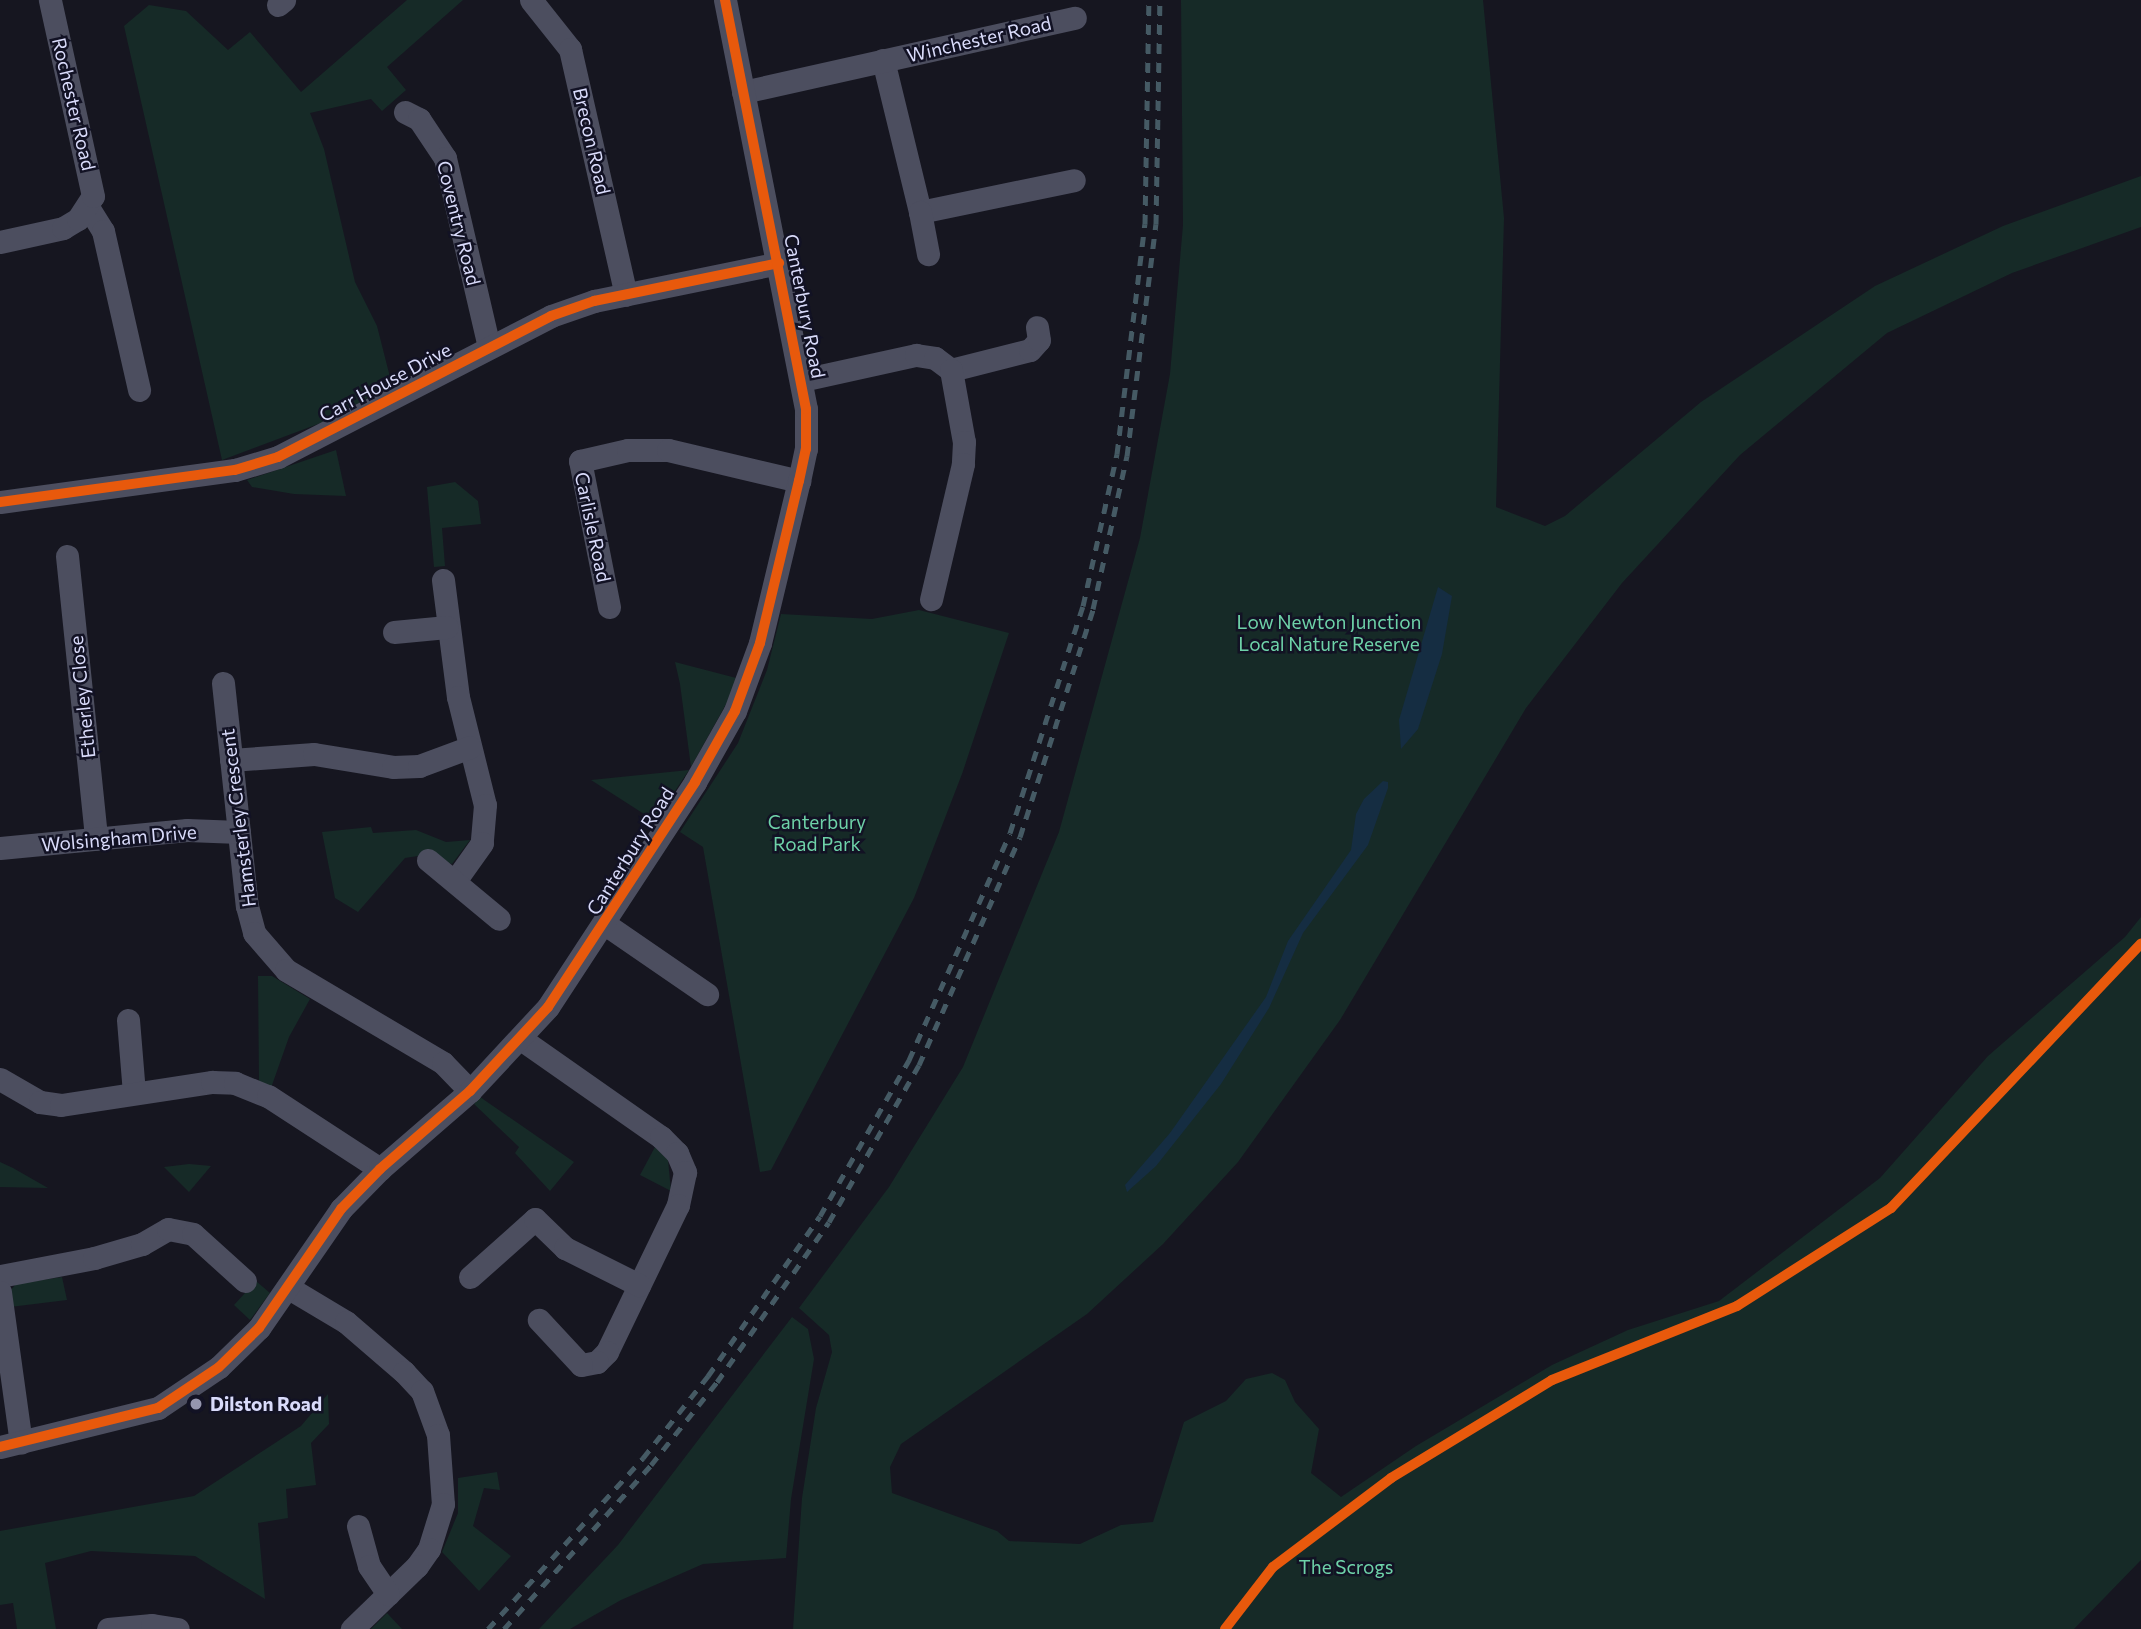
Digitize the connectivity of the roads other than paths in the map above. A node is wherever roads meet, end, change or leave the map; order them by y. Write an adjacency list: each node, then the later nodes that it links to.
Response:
1 (50, 0): 9 (street, Rochester Road)
2 (531, 0): 14 (street, Brecon Road)
3 (725, 0): 6 (street, Canterbury Road)
4 (1075, 18): 5 (street, Winchester Road)
5 (883, 60): 6 (street, Winchester Road); 10 (street, Winchester Road)
6 (743, 92): 13 (street, Canterbury Road)
7 (405, 112): 16 (street, Coventry Road)
8 (1074, 180): 10 (street)
9 (88, 207): 11 (street); 19 (street)
10 (920, 212): 12 (street, Winchester Road)
11 (0, 242)
12 (928, 254)
13 (779, 263): 14 (street, Carr House Drive); 18 (street, Canterbury Road)
14 (626, 295): 16 (street, Carr House Drive)
15 (1038, 327): 17 (street)
16 (489, 347): 21 (street, Carr House Drive)
17 (951, 370): 18 (street); 24 (street)
18 (802, 380): 20 (street, Canterbury Road)
19 (139, 390)
20 (799, 481): 25 (street, Carlisle Road); 37 (street, Canterbury Road)
21 (0, 502)
22 (67, 556): 32 (street, Etherley Close)
23 (443, 580): 26 (street)
24 (931, 599)
25 (609, 607)
26 (447, 627): 27 (street); 29 (street)
27 (394, 632)
28 (223, 684): 30 (street, Hamsterley Crescent)
29 (470, 747): 30 (street); 35 (street)
30 (231, 760): 31 (street, Hamsterley Crescent)
31 (239, 832): 32 (street, Wolsingham Drive); 42 (street, Hamsterley Crescent)
32 (96, 839): 33 (street, Wolsingham Drive)
33 (0, 848)
34 (428, 860): 35 (street)
35 (456, 881): 36 (street)
36 (499, 919)
37 (605, 924): 38 (street); 40 (street, Canterbury Road)
38 (707, 994)
39 (128, 1020): 43 (street)
40 (521, 1039): 42 (street, Canterbury Road); 48 (street)
41 (0, 1079): 43 (street)
42 (470, 1091): 44 (street, Canterbury Road)
43 (134, 1093): 44 (street)
44 (380, 1169): 49 (street, Canterbury Road)
45 (0, 1276): 47 (street)
46 (470, 1277): 48 (street)
47 (245, 1281)
48 (639, 1285): 51 (street)
49 (289, 1288): 52 (street, Canterbury Road); 54 (street)
50 (0, 1292): 52 (street)
51 (538, 1320)
52 (11, 1445)
53 (358, 1526): 54 (street)
54 (388, 1594): 57 (street)
55 (108, 1629): 56 (street)
56 (178, 1629)
57 (352, 1629)

